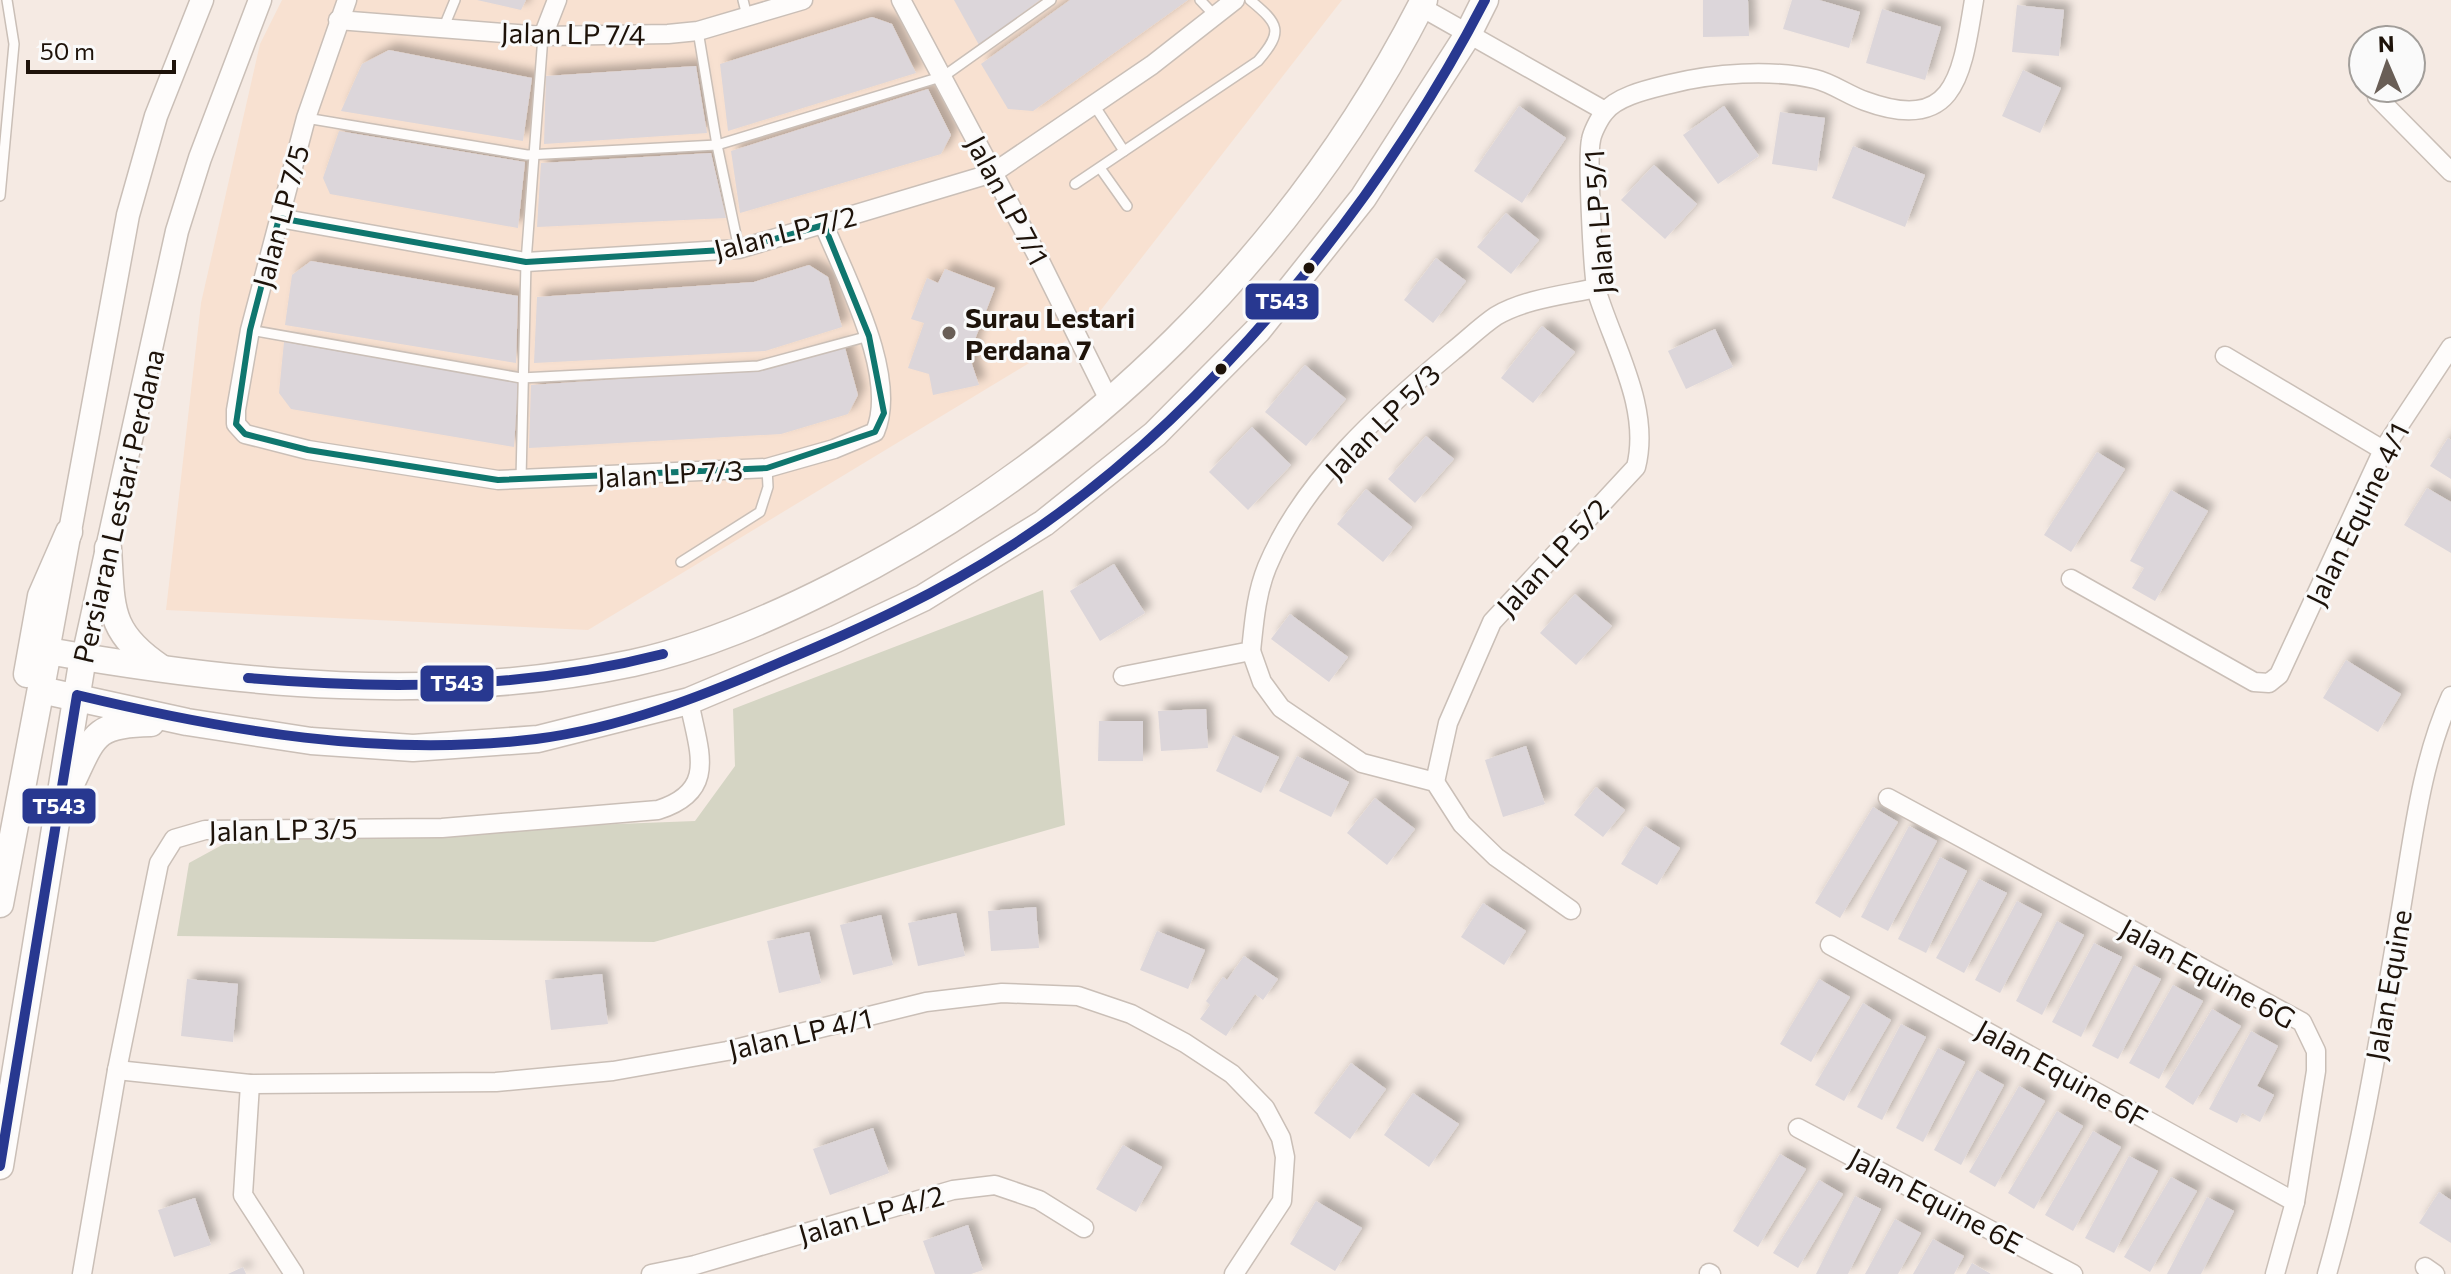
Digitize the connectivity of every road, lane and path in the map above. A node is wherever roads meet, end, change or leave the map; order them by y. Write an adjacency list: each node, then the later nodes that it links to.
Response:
1 (7, 0): 35 (lane)
2 (202, 0): 53 (street, Persiaran Lestari Perdana)
3 (260, 0): 54 (street, Persiaran Lestari Perdana)
4 (347, 0): 18 (street, Jalan LP 7/5)
5 (455, 0): 19 (lane)
6 (557, 0): 21 (street)
7 (803, 0): 16 (street, Jalan LP 7/4)
8 (901, 0): 23 (street, Jalan LP 7/1)
9 (1051, 0): 23 (lane)
10 (1200, 0): 17 (lane)
11 (1235, 0): 17 (street, Jalan LP 7/2)
12 (1250, 0): 29 (lane)
13 (1485, 0): 22 (main road)
14 (1974, 0): 26 (street, Jalan LP 5/1)
15 (1422, 4): 22 (street, Jalan LP 5/1); 48 (main road)
16 (745, 8): 20 (street, Jalan LP 7/4)
17 (1216, 17): 25 (street, Jalan LP 7/2)
18 (338, 20): 19 (street, Jalan LP 7/4); 27 (street, Jalan LP 7/5)
19 (443, 29): 21 (street, Jalan LP 7/4)
20 (698, 31): 21 (street, Jalan LP 7/4); 28 (lane)
21 (543, 36): 30 (lane)
22 (1467, 36): 26 (street, Jalan LP 5/1); 65 (main road)
23 (944, 76): 28 (lane); 33 (street, Jalan LP 7/1)
24 (2384, 104): 32 (street)
25 (1094, 105): 29 (lane); 33 (street, Jalan LP 7/2)
26 (1605, 111): 41 (street, Jalan LP 5/1)
27 (306, 118): 30 (lane); 37 (street, Jalan LP 7/5)
28 (717, 145): 30 (lane); 39 (lane)
29 (1124, 151): 31 (lane)
30 (536, 155): 40 (lane)
31 (1100, 168): 34 (lane); 36 (lane)
32 (2451, 172)
33 (993, 173): 38 (street, Jalan LP 7/2); 48 (street, Jalan LP 7/1)
34 (1075, 184)
35 (0, 196)
36 (1127, 206)
37 (279, 218): 40 (street, Jalan LP 7/2); 42 (street, Jalan LP 7/5)
38 (824, 225): 39 (street, Jalan LP 7/2); 43 (street, Jalan LP 7/3)
39 (739, 249): 40 (street, Jalan LP 7/2)
40 (526, 262): 46 (lane)
41 (1596, 288): 47 (street, Jalan LP 5/1); 58 (street, Jalan LP 5/3)
42 (250, 330): 46 (lane); 49 (street, Jalan LP 7/5)
43 (869, 336): 46 (lane); 51 (street, Jalan LP 7/3)
44 (2451, 347): 50 (street, Jalan Equine 4/1)
45 (2225, 356): 50 (street)
46 (521, 378): 52 (lane)
47 (1630, 380): 67 (street, Jalan LP 5/2)
48 (1110, 402): 60 (main road)
49 (245, 434): 52 (street, Jalan LP 7/3)
50 (2383, 450): 56 (street, Jalan Equine 4/1)
51 (767, 468): 52 (street, Jalan LP 7/3); 55 (lane)
52 (521, 479)
53 (69, 532): 57 (street, Persiaran Lestari Perdana); 70 (main road)
54 (108, 548): 59 (street, Persiaran Lestari Perdana); 60 (main road)
55 (681, 562)
56 (2071, 579)
57 (48, 651): 59 (main road); 62 (main road, Persiaran Lestari Perdana)
58 (1251, 651): 61 (street); 67 (street)
59 (83, 657): 60 (main road); 63 (main road, Persiaran Lestari Perdana)
60 (164, 670)
61 (1123, 676)
62 (41, 690): 63 (main road); 70 (main road, Persiaran Lestari Perdana)
63 (77, 695): 66 (main road); 69 (main road, Persiaran Lestari Perdana)
64 (2451, 696): 86 (street, Jalan Equine)
65 (689, 701): 66 (main road); 74 (street, Jalan LP 3/5)
66 (187, 722): 69 (main road)
67 (1435, 782): 72 (street)
68 (1888, 798): 78 (street, Jalan Equine 6G)
69 (58, 813): 77 (main road, Persiaran Lestari Perdana)
70 (14, 828): 71 (main road, Persiaran Lestari Perdana)
71 (0, 904)
72 (1571, 910)
73 (1830, 945): 78 (street, Jalan Equine 6F)
74 (117, 1070): 75 (street, Jalan LP 4/1); 80 (street, Jalan LP 3/5)
75 (250, 1084): 81 (street); 83 (street, Jalan LP 4/1)
76 (1798, 1128): 84 (street, Jalan Equine 6E)
77 (0, 1166)
78 (2295, 1202): 85 (street, Jalan Equine 6G)
79 (1084, 1228): 82 (street, Jalan LP 4/2)
80 (82, 1274)
81 (294, 1274)
82 (651, 1274)
83 (1234, 1274)
84 (2073, 1274)
85 (2275, 1274)
86 (2327, 1274)

